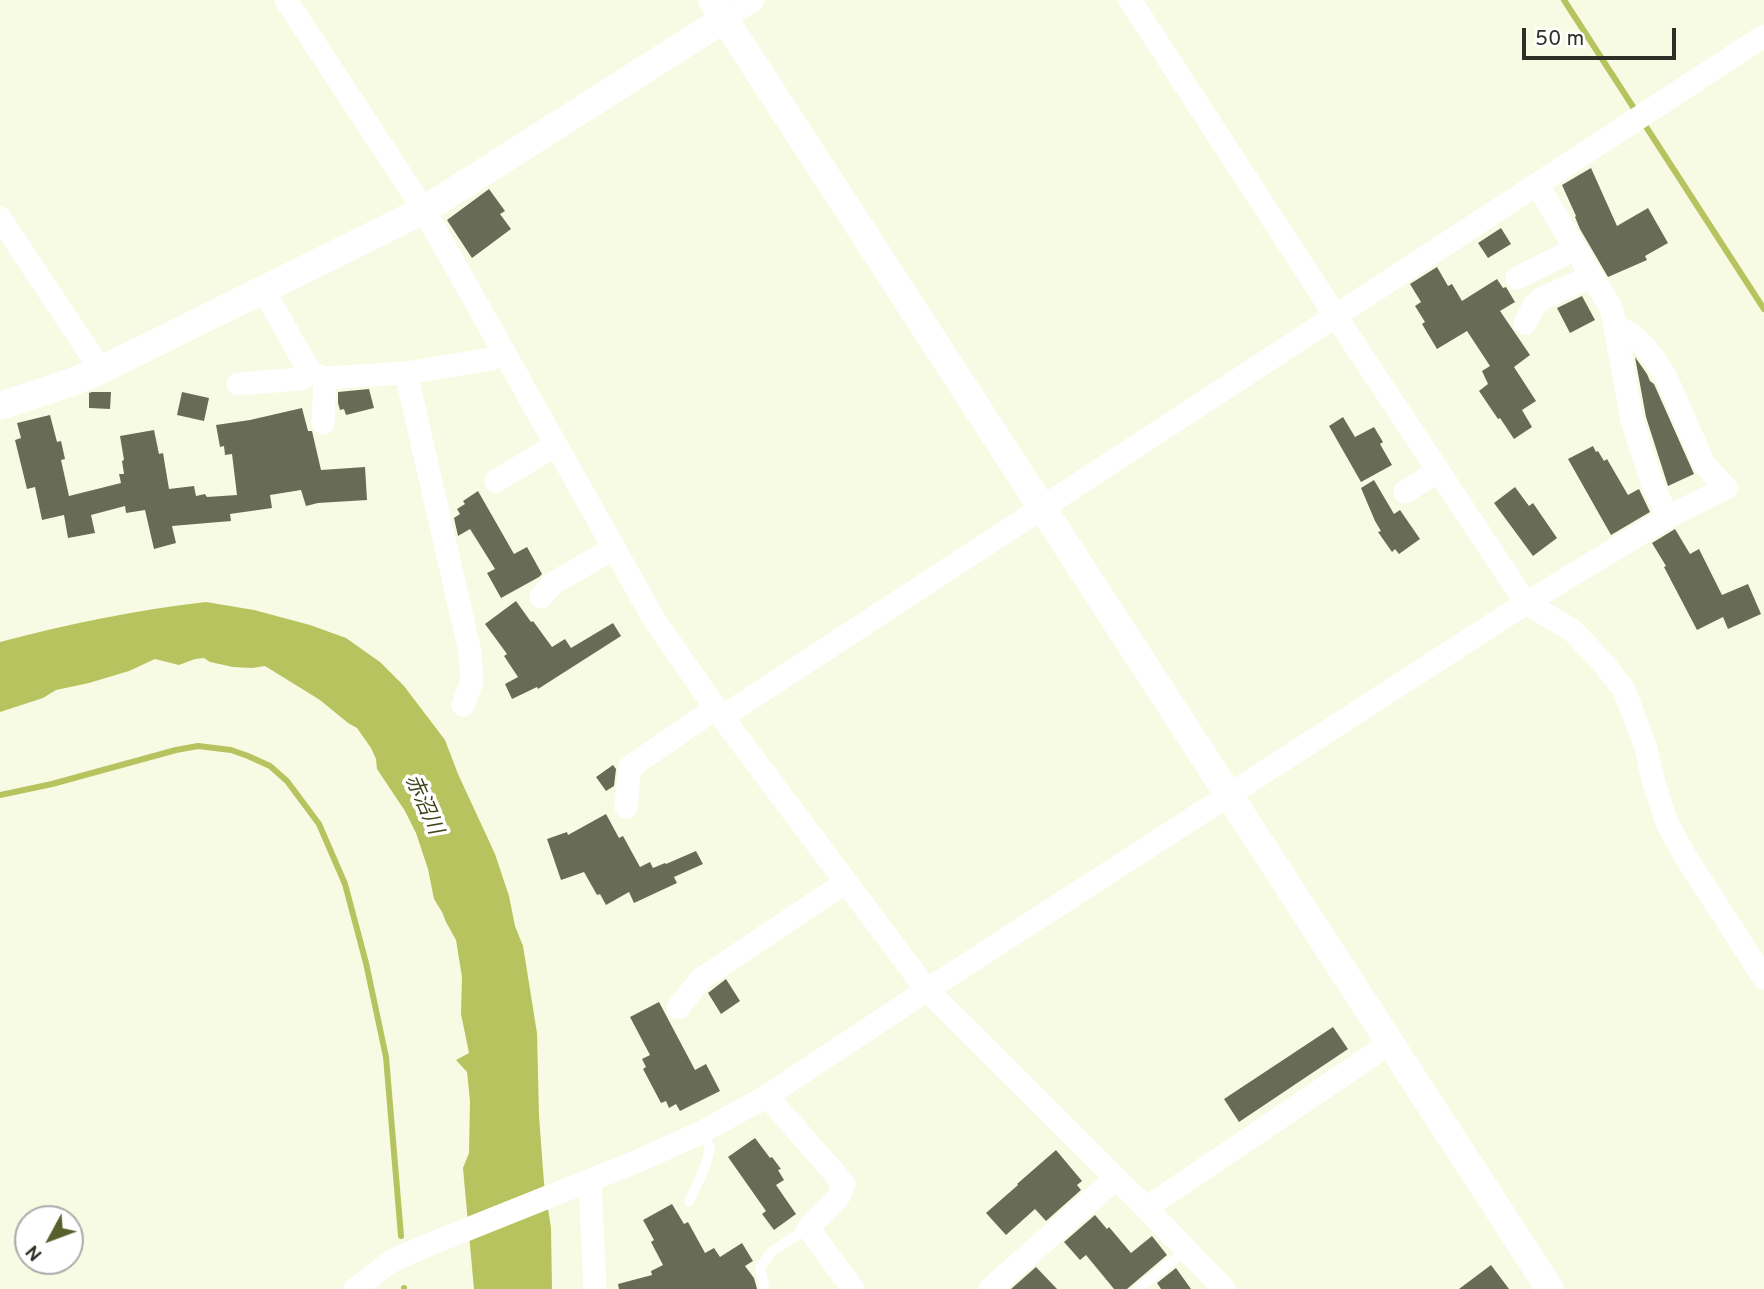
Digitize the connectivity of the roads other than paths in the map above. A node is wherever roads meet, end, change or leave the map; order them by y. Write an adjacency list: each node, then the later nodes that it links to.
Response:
1 (286, 0): 7 (street)
2 (753, 0): 4 (street)
3 (1130, 0): 13 (street)
4 (718, 9): 7 (street); 27 (street)
5 (1764, 36): 6 (street)
6 (1537, 184): 9 (street); 13 (street)
7 (424, 210): 12 (street); 16 (street)
8 (0, 218): 17 (street)
9 (1575, 249): 10 (street); 11 (street)
10 (1592, 276): 14 (street); 15 (street)
11 (1517, 278)
12 (263, 289): 17 (street); 19 (street)
13 (1335, 315): 24 (street); 27 (street)
14 (1525, 323)
15 (1615, 327): 28 (street); 28 (street)
16 (504, 352): 18 (street); 23 (street)
17 (101, 370): 21 (street)
18 (406, 373): 19 (street); 32 (street)
19 (318, 375): 20 (street); 22 (street)
20 (238, 384)
21 (0, 406)
22 (323, 423)
23 (556, 445): 25 (street); 29 (street)
24 (1438, 471): 26 (street); 31 (street)
25 (496, 481)
26 (1405, 492)
27 (1042, 508): 33 (street); 34 (street)
28 (1668, 517): 31 (street)
29 (614, 548): 30 (street); 33 (street)
30 (541, 597)
31 (1526, 603): 34 (street); 37 (street)
32 (463, 705)
33 (719, 712): 35 (street); 36 (street)
34 (1228, 794): 38 (street); 40 (street)
35 (626, 807)
36 (846, 882): 38 (street); 39 (street)
37 (1764, 978)
38 (927, 990): 41 (street); 43 (street)
39 (678, 1007)
40 (1390, 1044): 46 (street); 56 (street)
41 (767, 1097): 42 (street); 47 (street)
42 (702, 1132): 44 (street); 45 (lane)
43 (1116, 1178): 46 (street); 53 (street)
44 (590, 1181): 50 (street); 51 (street)
45 (689, 1202)
46 (1146, 1208): 48 (street)
47 (807, 1228): 49 (lane); 52 (street)
48 (1186, 1250): 54 (lane); 55 (street)
49 (764, 1285)
50 (355, 1289)
51 (594, 1289)
52 (853, 1289)
53 (990, 1289)
54 (1138, 1289)
55 (1224, 1289)
56 (1550, 1289)

